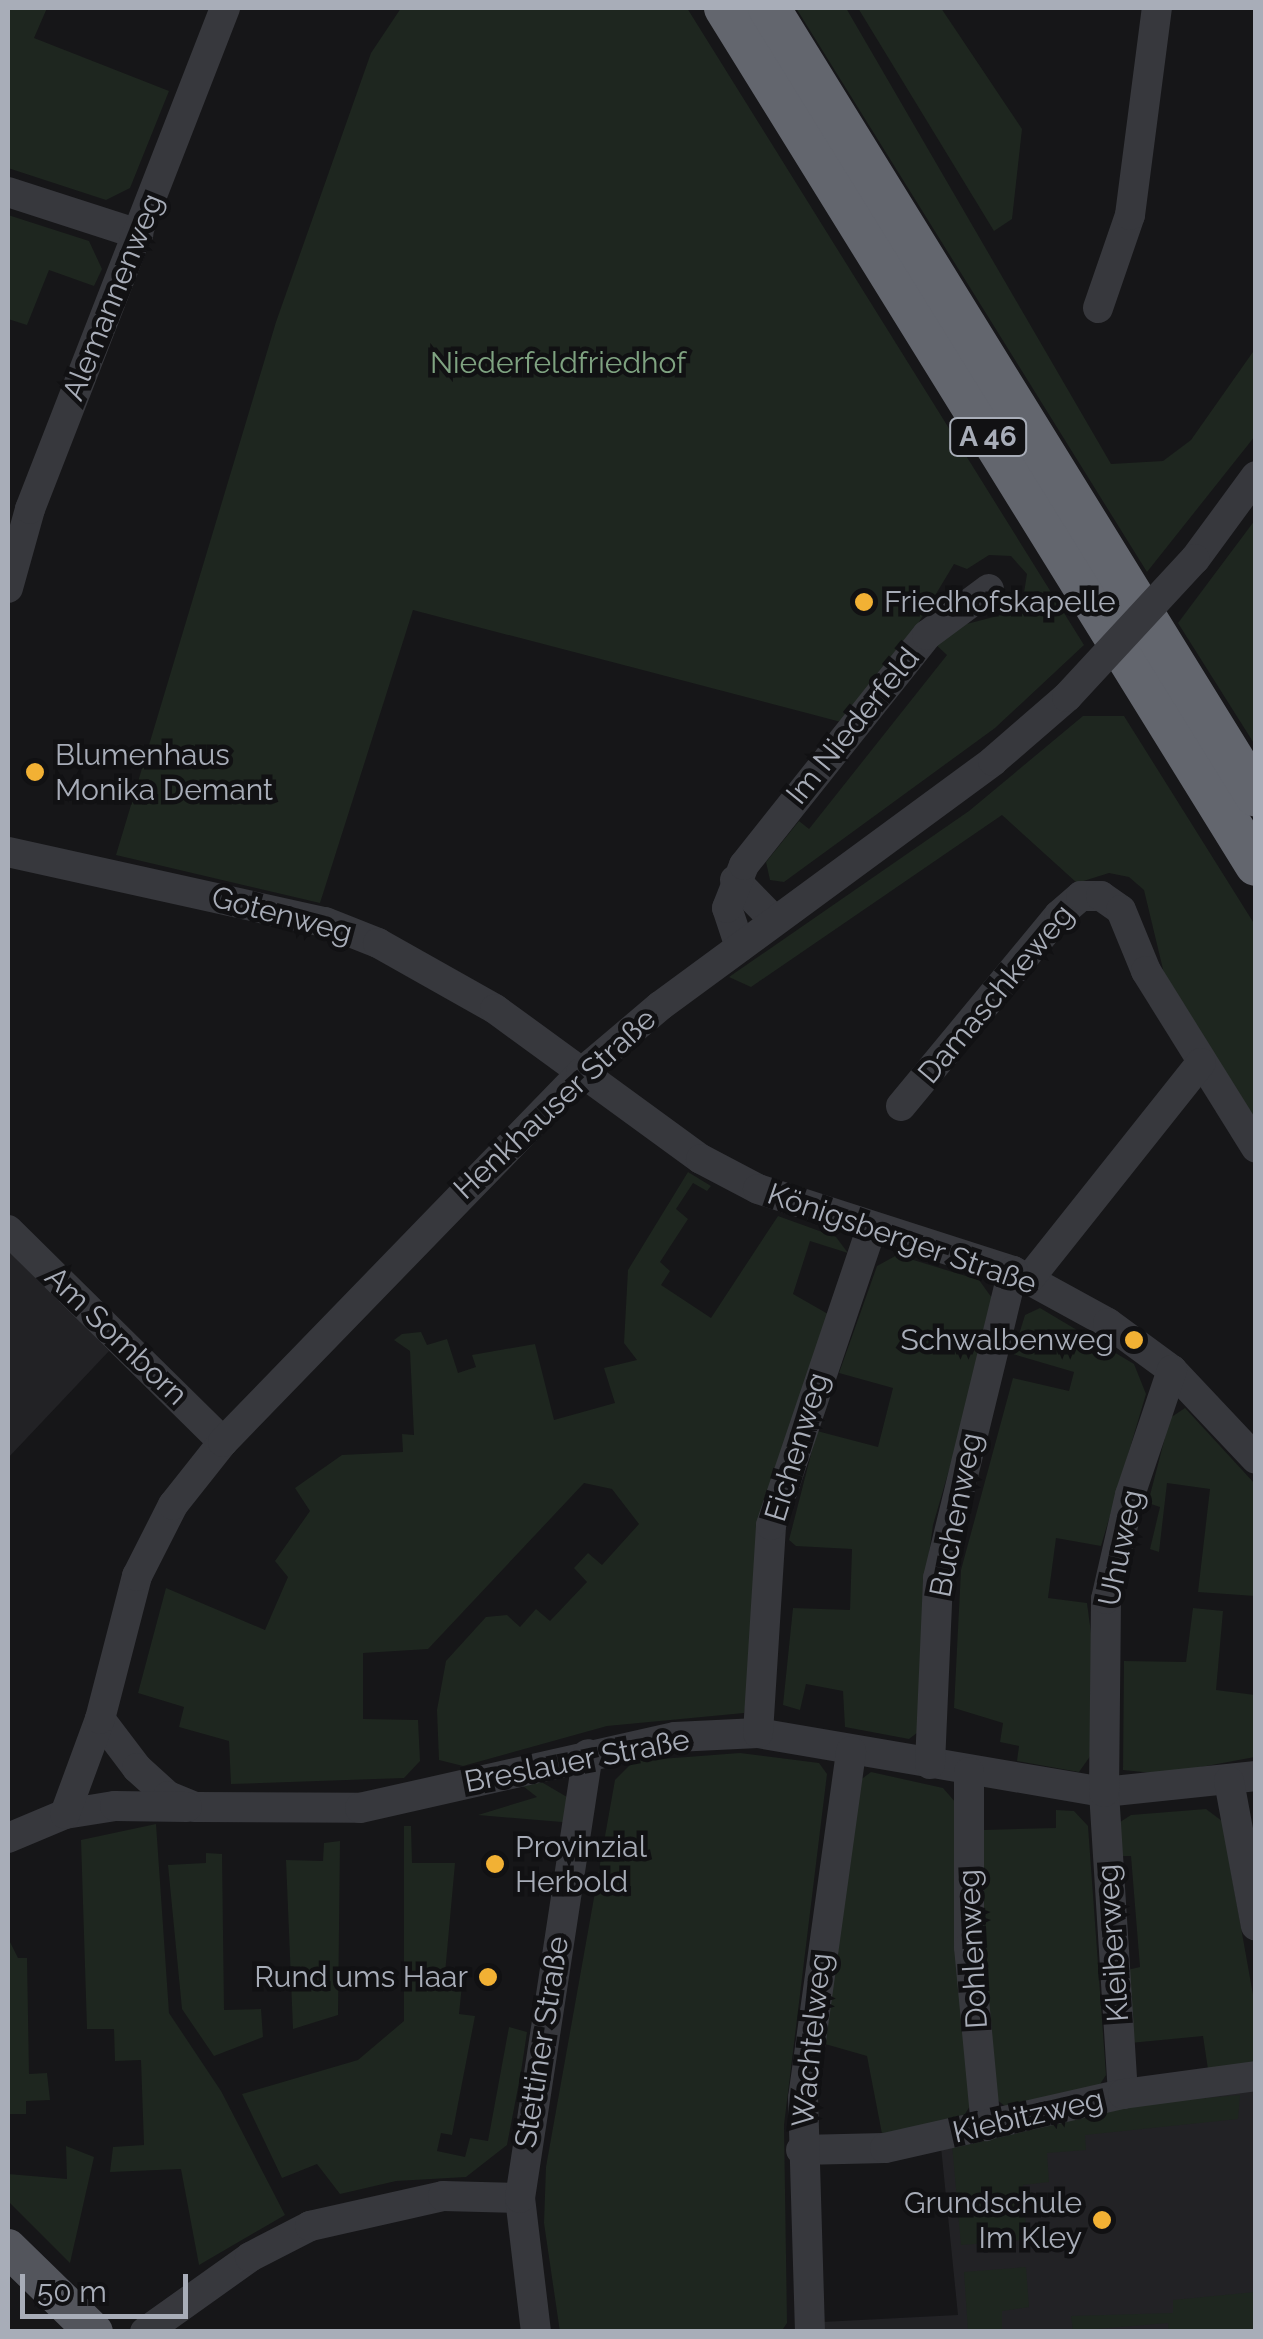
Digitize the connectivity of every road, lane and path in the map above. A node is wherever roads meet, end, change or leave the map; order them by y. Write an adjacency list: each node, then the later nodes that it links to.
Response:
1 (224, 8): 6 (street, Alemannenweg)
2 (724, 8): 14 (highway, A 46)
3 (770, 8): 12 (highway, A 46)
4 (1157, 8): 7 (street)
5 (8, 192): 6 (street)
6 (138, 234): 9 (street, Alemannenweg)
7 (1098, 308)
8 (1256, 476): 16 (street, Henkhauser Straße, bridge)
9 (18, 506): 10 (street, Alemannenweg)
10 (8, 588)
11 (990, 589): 15 (street, Im Niederfeld)
12 (1256, 796)
13 (8, 852): 19 (street, Gotenweg)
14 (1256, 865)
15 (734, 880): 16 (street); 17 (street)
16 (775, 920): 17 (street, Henkhauser Straße)
17 (740, 947): 19 (street, Henkhauser Straße)
18 (1201, 1063): 20 (street, Damaschkeweg); 21 (street, Damaschkeweg); 24 (street)
19 (581, 1073): 23 (street, Königsberger Straße); 26 (street, Henkhauser Straße)
20 (901, 1106)
21 (1256, 1148)
22 (8, 1230): 26 (street, Am Somborn)
23 (871, 1230): 24 (street, Königsberger Straße); 29 (street, Eichenweg)
24 (1021, 1275): 25 (street, Königsberger Straße); 32 (street, Buchenweg)
25 (1172, 1370): 27 (street, Königsberger Straße); 35 (street, Uhuweg)
26 (223, 1442): 28 (street, Henkhauser Straße)
27 (1256, 1459)
28 (100, 1719): 36 (street); 37 (street, Henkhauser Straße)
29 (758, 1733): 30 (street, Breslauer Straße); 31 (street, Breslauer Straße)
30 (851, 1751): 32 (street, Breslauer Straße); 43 (street, Wachtelweg)
31 (588, 1754): 36 (street, Breslauer Straße); 44 (street, Stettiner Straße)
32 (930, 1764): 33 (street, Breslauer Straße)
33 (969, 1772): 35 (street, Breslauer Straße); 42 (street, Dohlenweg)
34 (1242, 1779): 35 (street, Breslauer Straße); 39 (street)
35 (1104, 1792): 41 (street, Kleiberweg)
36 (195, 1807): 37 (street, Breslauer Straße)
37 (65, 1814): 38 (street)
38 (8, 1838)
39 (1256, 1926)
40 (1256, 2076): 41 (street, Kiebitzweg)
41 (1123, 2094): 42 (street, Kiebitzweg)
42 (986, 2126): 43 (street, Kiebitzweg)
43 (801, 2150): 49 (street, Wachtelweg)
44 (520, 2198): 47 (street); 48 (street, Stettiner Straße)
45 (8, 2248): 46 (main road)
46 (94, 2332)
47 (145, 2332)
48 (536, 2332)
49 (810, 2332)

